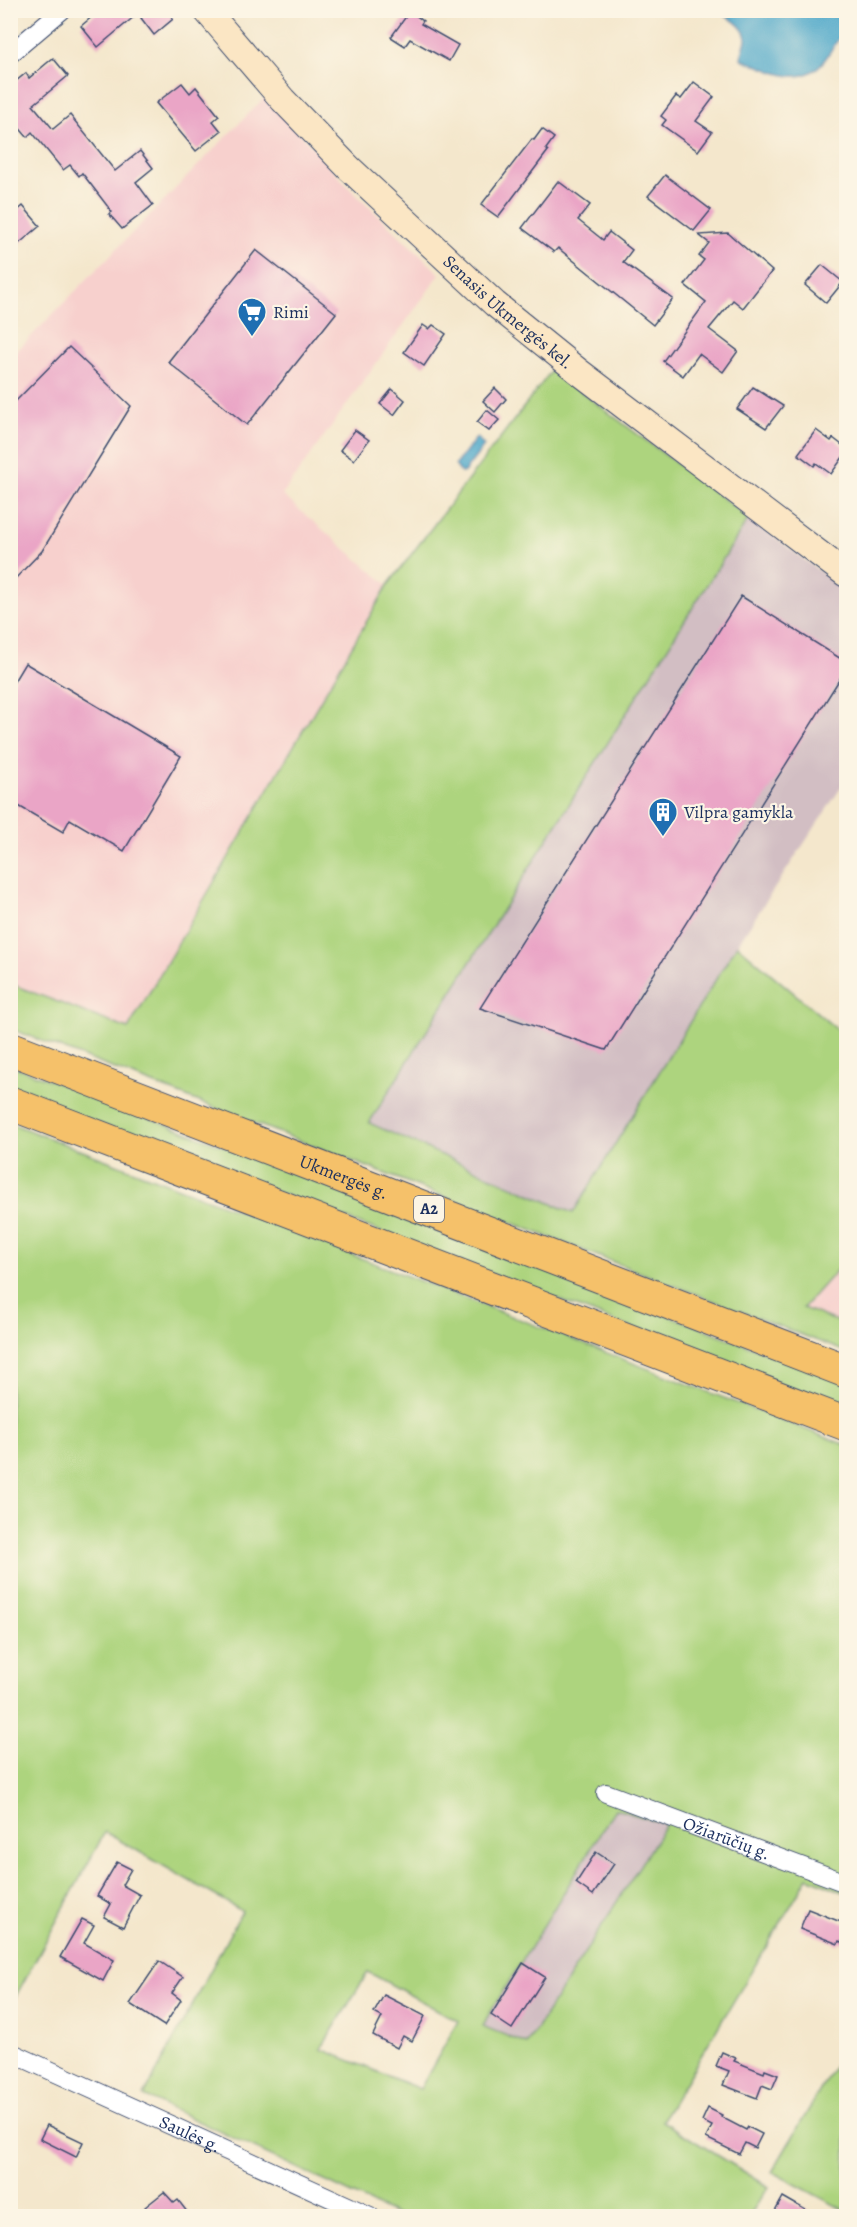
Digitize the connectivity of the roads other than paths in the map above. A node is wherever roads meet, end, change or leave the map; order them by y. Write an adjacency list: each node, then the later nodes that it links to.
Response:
1 (62, 10): 3 (street)
2 (206, 10): 4 (main road, Senasis Ukmergės kel.)
3 (10, 54)
4 (846, 574)
5 (10, 1048): 7 (highway, Ukmergės g. / A2)
6 (10, 1103): 8 (highway)
7 (846, 1371)
8 (846, 1424)
9 (606, 1793): 10 (street, Ožiarūčių g.)
10 (846, 1883)
11 (10, 2052): 12 (street, Saulės g.)
12 (368, 2216)

